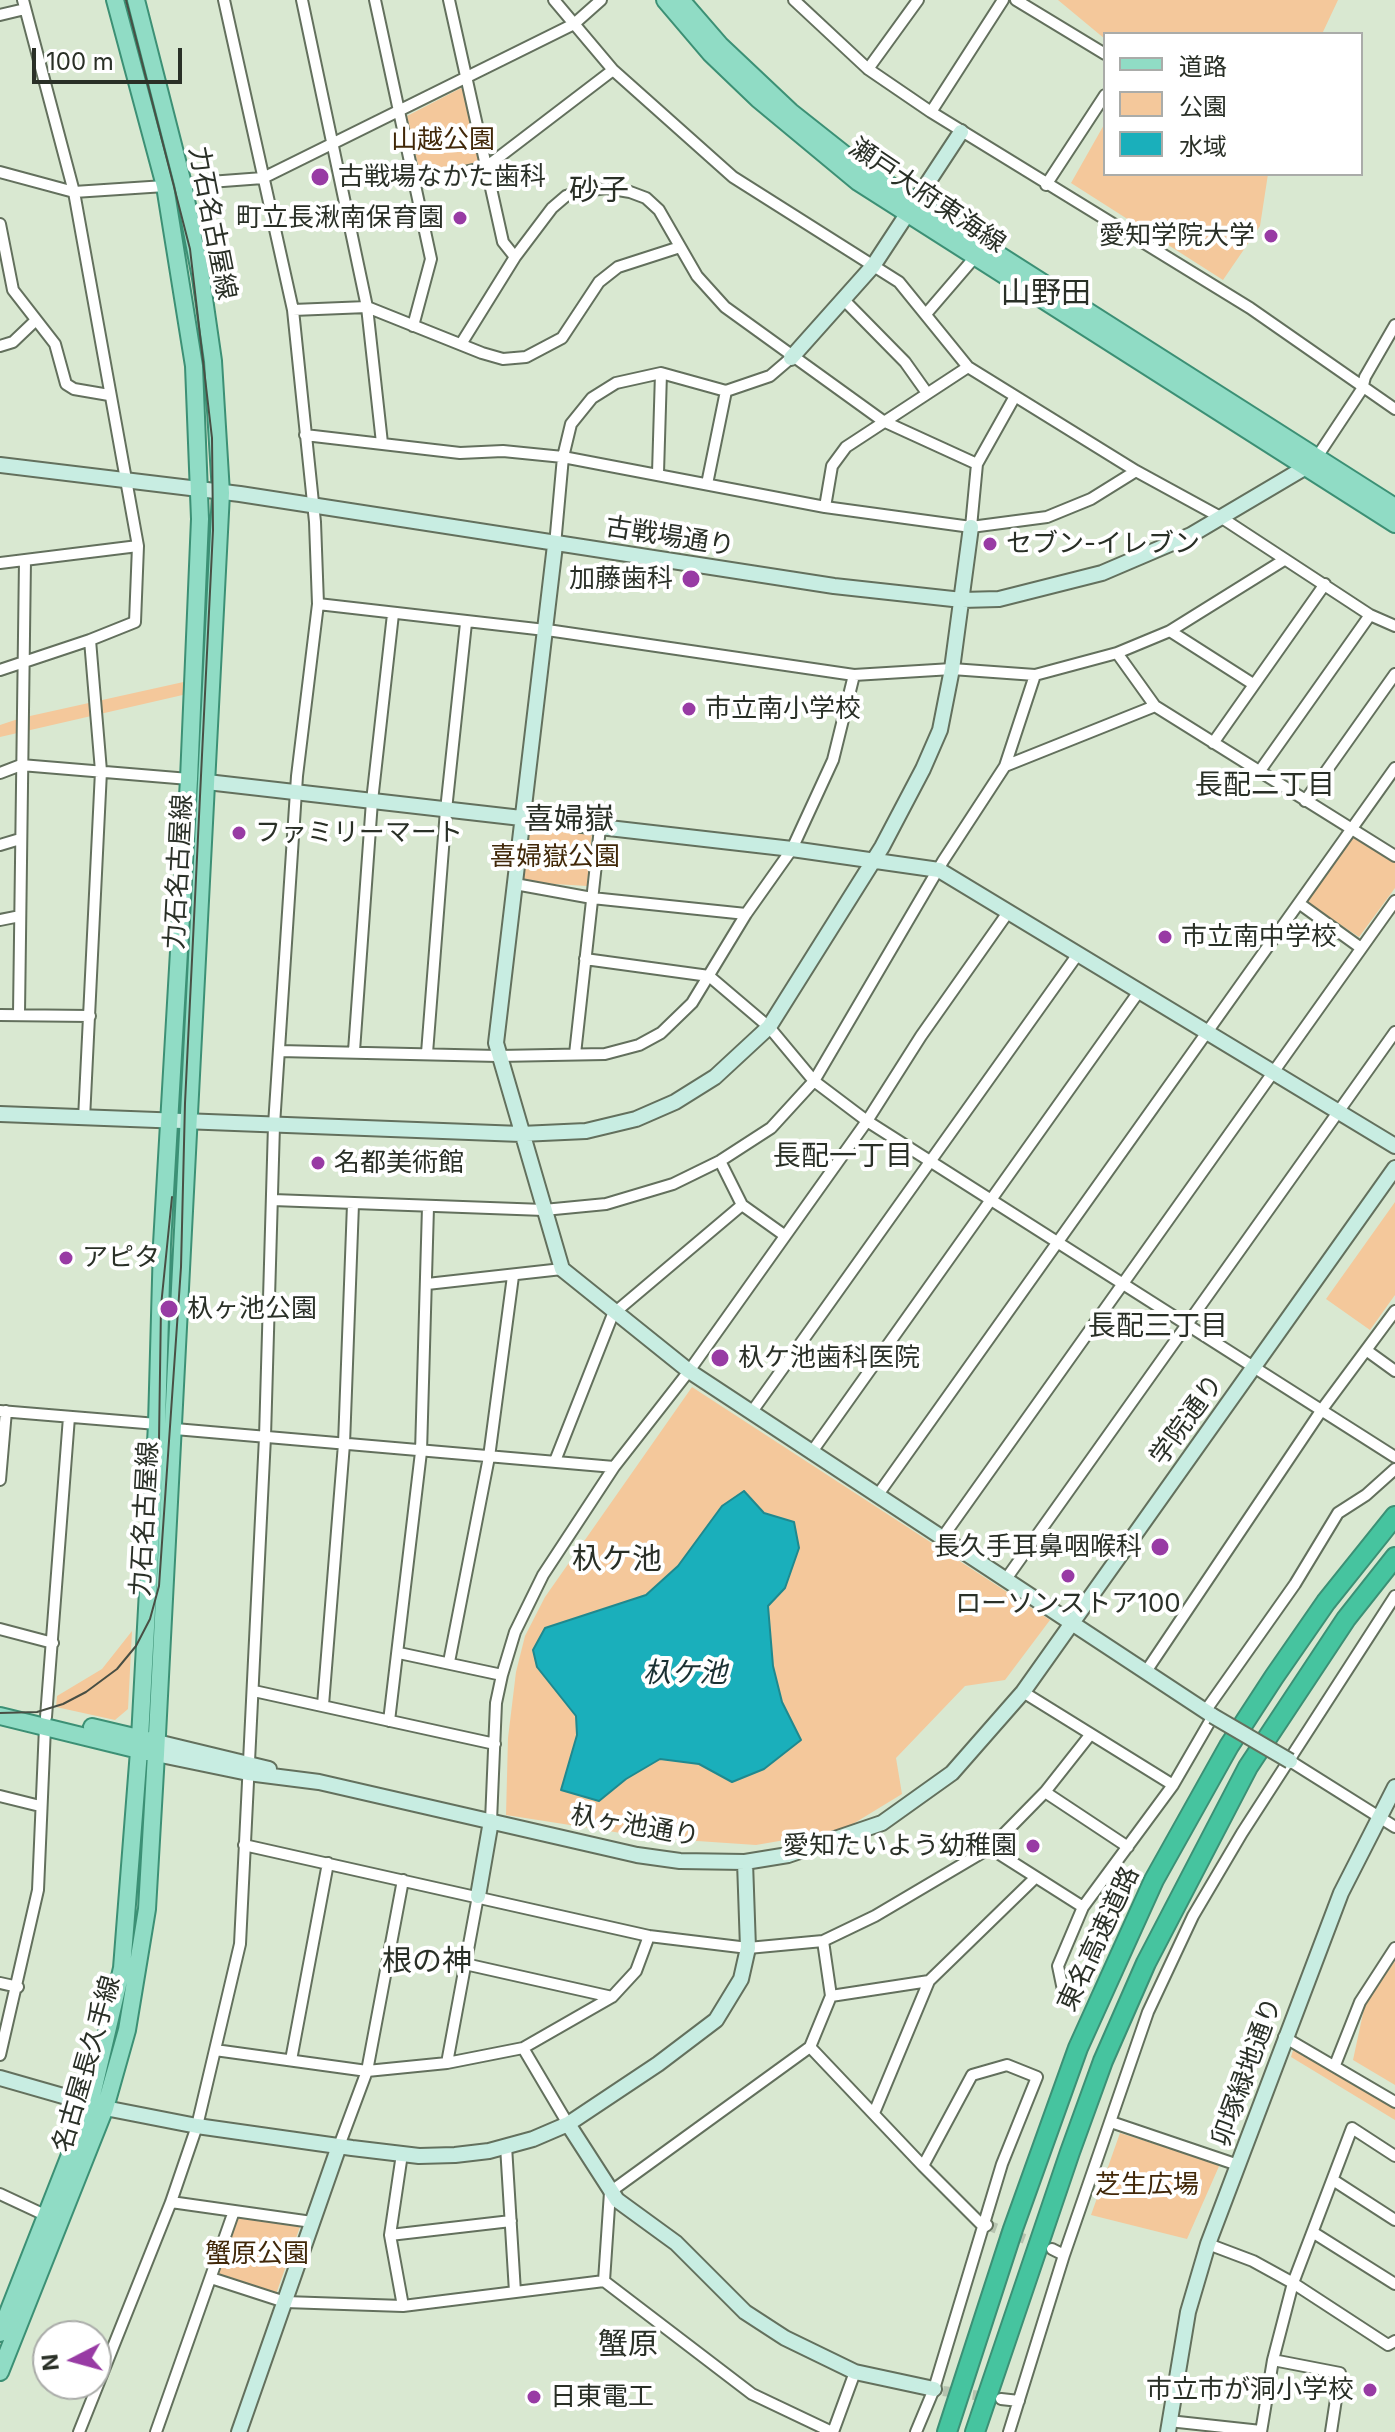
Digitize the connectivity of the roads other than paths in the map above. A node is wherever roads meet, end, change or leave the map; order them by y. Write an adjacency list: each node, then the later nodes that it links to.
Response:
1 (115, 0): 33 (main road, 力石名古屋線)
2 (136, 0): 31 (main road, 力石名古屋線)
3 (224, 0): 29 (street)
4 (302, 0): 26 (street)
5 (375, 0): 23 (street)
6 (449, 0): 21 (street)
7 (554, 0): 17 (street)
8 (601, 0): 17 (street)
9 (665, 0): 35 (main road, 瀬戸大府東海線)
10 (681, 0): 35 (main road, 瀬戸大府東海線)
11 (794, 0): 19 (street)
12 (918, 0): 19 (street)
13 (1003, 0): 24 (street)
14 (1016, 0): 18 (street)
15 (24, 4): 16 (street); 34 (street)
16 (0, 15)
17 (574, 24): 20 (street); 21 (street)
18 (1103, 53)
19 (868, 69): 24 (street)
20 (613, 70): 27 (street); 40 (street)
21 (467, 79): 23 (street); 27 (street)
22 (1103, 98): 32 (street)
23 (400, 112): 26 (street); 30 (street)
24 (931, 112): 25 (street)
25 (961, 132): 32 (street); 35 (street)
26 (333, 145): 29 (street); 42 (street)
27 (486, 167): 30 (street); 38 (street)
28 (0, 172): 34 (street)
29 (263, 178): 31 (street); 43 (street)
30 (416, 183): 47 (street)
31 (183, 184): 71 (main road, 力石名古屋線)
32 (1046, 185): 53 (street)
33 (165, 186): 34 (street); 70 (main road, 力石名古屋線)
34 (74, 192): 56 (street)
35 (910, 207): 39 (main road, 瀬戸大府東海線); 40 (street); 63 (main road, 瀬戸大府東海線)
36 (0, 224): 45 (street)
37 (680, 247): 38 (street); 48 (street); 50 (street)
38 (515, 257): 48 (street)
39 (975, 257): 44 (street); 63 (main road, 瀬戸大府東海線)
40 (873, 266): 41 (street); 44 (street)
41 (844, 300): 50 (street); 55 (street)
42 (367, 307): 43 (street); 47 (street); 61 (street)
43 (293, 310): 60 (street)
44 (926, 314): 51 (street)
45 (35, 321): 49 (street); 56 (street)
46 (1395, 325): 53 (street)
47 (413, 326): 48 (street)
48 (461, 344)
49 (0, 346)
50 (791, 358): 54 (street); 59 (street)
51 (968, 367): 55 (street); 57 (street)
52 (661, 373): 54 (street); 62 (street); 67 (street)
53 (1362, 389): 58 (street); 63 (street)
54 (726, 391): 69 (street)
55 (927, 393): 59 (street)
56 (109, 395): 68 (street)
57 (1014, 398): 64 (street); 66 (street)
58 (1395, 409)
59 (883, 421): 64 (street); 72 (street)
60 (305, 435): 61 (street); 74 (street)
61 (382, 443): 62 (street)
62 (563, 457): 67 (street); 78 (street)
63 (1313, 462): 73 (main road, 瀬戸大府東海線); 75 (street, 古戦場通り); 76 (main road, 瀬戸大府東海線)
64 (977, 464): 77 (street)
65 (0, 465): 68 (street, 古戦場通り)
66 (1136, 471): 75 (street); 77 (street)
67 (658, 473): 69 (street)
68 (127, 481): 70 (street, 古戦場通り); 79 (street)
69 (707, 484): 72 (street)
70 (200, 490): 71 (street, 古戦場通り); 109 (main road, 力石名古屋線)
71 (221, 493): 74 (street, 古戦場通り); 110 (main road, 力石名古屋線)
72 (825, 507): 77 (street)
73 (1395, 507)
74 (313, 508): 78 (street, 古戦場通り); 85 (street)
75 (1222, 518): 81 (street); 84 (street, 古戦場通り)
76 (1395, 524)
77 (971, 527): 84 (street)
78 (555, 545): 84 (street, 古戦場通り); 90 (street)
79 (138, 546): 80 (street); 92 (street)
80 (25, 560): 82 (street); 94 (street)
81 (1284, 560): 83 (street); 91 (street)
82 (0, 563)
83 (1325, 584): 87 (street); 100 (street)
84 (962, 600): 95 (street)
85 (318, 604): 86 (street); 111 (street)
86 (393, 614): 88 (street); 112 (street)
87 (1370, 615): 89 (street); 107 (street)
88 (466, 623): 90 (street); 114 (street)
89 (1395, 626)
90 (543, 629): 98 (street); 115 (street)
91 (1170, 631): 93 (street); 100 (street)
92 (90, 640): 94 (street); 106 (street)
93 (1117, 653): 99 (street); 101 (street)
94 (22, 662): 96 (street); 103 (street)
95 (952, 669): 98 (street); 99 (street); 122 (street)
96 (0, 670)
97 (1395, 674): 113 (street)
98 (854, 675): 120 (street)
99 (1035, 675): 104 (street)
100 (1253, 684): 102 (street)
101 (1155, 706): 102 (street); 104 (street)
102 (1213, 743): 107 (street)
103 (21, 765): 106 (street); 108 (street); 118 (street)
104 (1005, 766): 123 (street)
105 (1395, 768): 117 (street)
106 (101, 771): 109 (street); 139 (street)
107 (1259, 772): 113 (street)
108 (0, 773)
109 (189, 779): 154 (main road, 力石名古屋線)
110 (207, 782): 111 (street); 155 (main road, 力石名古屋線)
111 (296, 794): 112 (street); 143 (street)
112 (372, 801): 114 (street); 144 (street)
113 (1305, 801): 117 (street)
114 (446, 810): 115 (street); 145 (street)
115 (523, 818): 116 (street); 124 (street)
116 (600, 828): 120 (street); 125 (street)
117 (1351, 830): 121 (street); 127 (street)
118 (20, 839): 119 (street); 130 (street)
119 (0, 845)
120 (792, 849): 122 (street); 129 (street)
121 (1395, 856)
122 (873, 860): 123 (street); 140 (street)
123 (939, 870): 128 (street); 149 (street)
124 (515, 884): 125 (street); 147 (street)
125 (592, 898): 129 (street); 134 (street)
126 (1395, 901): 132 (street)
127 (1300, 904): 132 (street); 142 (street)
128 (1009, 911): 133 (street); 153 (street)
129 (746, 914): 135 (street)
130 (20, 916): 131 (street); 137 (street)
131 (0, 920)
132 (1361, 948): 148 (street)
133 (1078, 954): 136 (street); 160 (street)
134 (585, 959): 135 (street); 146 (street)
135 (709, 976): 140 (street); 146 (street)
136 (1140, 990): 142 (street); 163 (street)
137 (19, 1013): 138 (street); 139 (street)
138 (0, 1015)
139 (90, 1016): 152 (street)
140 (769, 1027): 149 (street); 157 (street)
141 (1395, 1032): 150 (street)
142 (1206, 1033): 148 (street); 169 (street)
143 (279, 1051): 144 (street); 156 (street)
144 (354, 1051): 145 (street)
145 (427, 1053): 147 (street)
146 (575, 1054): 147 (street)
147 (498, 1056): 157 (street)
148 (1272, 1073): 150 (street); 172 (street)
149 (814, 1081): 153 (street); 159 (street)
150 (1339, 1112): 158 (street); 176 (street)
151 (0, 1114): 152 (street)
152 (84, 1119): 154 (street)
153 (867, 1121): 160 (street); 168 (street)
154 (169, 1122): 155 (street); 185 (main road, 力石名古屋線)
155 (191, 1122): 156 (street); 186 (main road, 力石名古屋線)
156 (274, 1125): 157 (street); 162 (street)
157 (521, 1134): 167 (street)
158 (1395, 1146)
159 (720, 1161): 165 (street); 167 (street)
160 (930, 1161): 163 (street); 183 (street)
161 (1395, 1168): 178 (street, 学院通り)
162 (273, 1200): 164 (street); 187 (street)
163 (993, 1200): 169 (street); 190 (street)
164 (353, 1204): 166 (street); 188 (street)
165 (742, 1205): 168 (street); 175 (street)
166 (428, 1207): 167 (street); 173 (street)
167 (544, 1210): 170 (street)
168 (784, 1235): 179 (street)
169 (1059, 1242): 172 (street); 197 (street)
170 (562, 1269): 171 (street); 175 (street)
171 (513, 1276): 173 (street); 191 (street)
172 (1123, 1282): 176 (street); 199 (street)
173 (427, 1284): 189 (street)
174 (1395, 1311): 177 (street)
175 (613, 1314): 179 (street); 193 (street)
176 (1187, 1322): 178 (street); 201 (street)
177 (1366, 1350): 180 (street); 181 (street)
178 (1257, 1366): 181 (street); 203 (street, 学院通り)
179 (689, 1371): 183 (street); 194 (street)
180 (1395, 1371)
181 (1323, 1408): 192 (street); 208 (street)
182 (3, 1411): 184 (street); 196 (street)
183 (751, 1413): 190 (street)
184 (69, 1417): 185 (street); 205 (street)
185 (157, 1424): 219 (main road, 力石名古屋線)
186 (175, 1429): 187 (street); 221 (main road, 力石名古屋線)
187 (265, 1437): 188 (street); 210 (street)
188 (344, 1444): 189 (street); 212 (street)
189 (421, 1452): 191 (street); 206 (street)
190 (811, 1453): 197 (street)
191 (489, 1457): 193 (street); 207 (street)
192 (1395, 1457)
193 (555, 1461): 194 (street)
194 (614, 1467): 209 (street)
195 (1395, 1469): 214 (street)
196 (0, 1480)
197 (877, 1496): 199 (street)
198 (1395, 1516): 311 (highway, 東名高速道路)
199 (942, 1538): 201 (street)
200 (1395, 1557): 312 (highway, 東名高速道路)
201 (1006, 1579): 203 (street)
202 (1395, 1596): 222 (street)
203 (1074, 1623): 208 (street); 211 (street, 杁ヶ池通り)
204 (0, 1629): 205 (street)
205 (53, 1643): 217 (street)
206 (399, 1653): 207 (street); 216 (street)
207 (449, 1662): 209 (street)
208 (1147, 1670): 214 (street)
209 (502, 1675): 220 (street)
210 (254, 1691): 212 (street); 223 (street)
211 (1023, 1692): 218 (street); 235 (street, 杁ヶ池通り)
212 (323, 1705): 216 (street)
213 (0, 1709): 217 (main road)
214 (1210, 1713): 222 (street, bridge); 224 (street)
215 (0, 1716): 217 (main road)
216 (389, 1721): 220 (street)
217 (46, 1722): 219 (main road); 228 (street)
218 (1090, 1735): 224 (street); 226 (street)
219 (139, 1744): 221 (main road); 263 (main road, 名古屋長久手線)
220 (495, 1744): 230 (street)
221 (157, 1748): 223 (street, 杁ヶ池通り); 263 (main road, 名古屋長久手線)
222 (1290, 1761): 229 (street); 265 (street)
223 (248, 1768): 230 (street, 杁ヶ池通り); 232 (street)
224 (1173, 1785): 233 (street)
225 (1395, 1787): 229 (street, 卯塚緑地通り)
226 (1045, 1792): 233 (street); 234 (street)
227 (0, 1796): 228 (street)
228 (40, 1806): 248 (street)
229 (1379, 1816): 231 (street); 252 (street, 卯塚緑地通り)
230 (491, 1821): 235 (street, 杁ヶ池通り); 239 (street)
231 (1395, 1827)
232 (244, 1845): 236 (street); 255 (street)
233 (1128, 1847): 240 (street)
234 (990, 1848): 237 (street); 242 (street)
235 (745, 1862): 243 (street)
236 (328, 1863): 238 (street); 257 (street)
237 (1035, 1878): 240 (street); 246 (street)
238 (403, 1880): 239 (street); 260 (street)
239 (478, 1896): 241 (street); 245 (street)
240 (1083, 1907): 249 (street)
241 (649, 1936): 243 (street); 251 (street)
242 (823, 1941): 243 (street); 250 (street)
243 (748, 1948): 266 (street)
244 (1395, 1948): 259 (street)
245 (465, 1964): 251 (street); 258 (street)
246 (929, 1981): 250 (street); 264 (street)
247 (0, 1983): 248 (street)
248 (18, 1987): 256 (street)
249 (1073, 1995)
250 (831, 1996): 253 (street)
251 (612, 1997): 254 (street)
252 (1284, 2037): 259 (street); 272 (street, 卯塚緑地通り)
253 (810, 2047): 264 (street); 275 (street)
254 (523, 2048): 258 (street); 266 (street)
255 (215, 2050): 257 (street); 267 (street)
256 (0, 2055)
257 (291, 2060): 260 (street)
258 (447, 2063): 260 (street)
259 (1335, 2065): 262 (street)
260 (367, 2071): 268 (street)
261 (0, 2078): 263 (street)
262 (1395, 2102)
263 (97, 2106): 267 (street); 279 (main road, 名古屋長久手線); 299 (main road, 名古屋長久手線)
264 (874, 2113): 273 (street)
265 (1111, 2122): 272 (street); 288 (street)
266 (568, 2124): 269 (street); 275 (street)
267 (197, 2126): 268 (street); 277 (street)
268 (339, 2146): 270 (street); 282 (street)
269 (506, 2146): 270 (street); 281 (street)
270 (402, 2154): 285 (street)
271 (1395, 2156): 274 (street)
272 (1238, 2165): 286 (street, 卯塚緑地通り)
273 (923, 2166): 283 (street); 283 (street)
274 (1333, 2180): 280 (street); 284 (street)
275 (610, 2192): 290 (street); 300 (street)
276 (0, 2194): 279 (street)
277 (171, 2202): 278 (street); 306 (street)
278 (234, 2211): 282 (street); 289 (street)
279 (47, 2216): 296 (main road, 名古屋長久手線)
280 (1395, 2220)
281 (511, 2221): 285 (street); 293 (street)
282 (312, 2222): 294 (street)
283 (986, 2226): 301 (street)
284 (1314, 2233): 291 (street); 292 (street)
285 (390, 2235): 295 (street)
286 (1208, 2244): 291 (street); 304 (street, 卯塚緑地通り)
287 (1052, 2249): 288 (street)
288 (1064, 2255): 303 (street)
289 (211, 2278): 294 (street); 307 (street)
290 (604, 2281): 293 (street); 309 (street)
291 (1293, 2283): 297 (street); 298 (street)
292 (1395, 2284)
293 (515, 2292): 295 (street)
294 (285, 2302): 295 (street); 308 (street)
295 (403, 2306)
296 (0, 2333)
297 (1395, 2341)
298 (1273, 2360): 305 (street); 314 (street)
299 (0, 2372)
300 (855, 2372): 301 (street); 309 (street)
301 (938, 2390): 310 (street)
302 (1001, 2399): 303 (street)
303 (1019, 2401): 313 (street)
304 (1169, 2427): 305 (street)
305 (1261, 2431)
306 (79, 2432)
307 (156, 2432)
308 (239, 2432)
309 (832, 2432)
310 (916, 2432)
311 (947, 2432)
312 (975, 2432)
313 (1009, 2432)
314 (1331, 2432)

